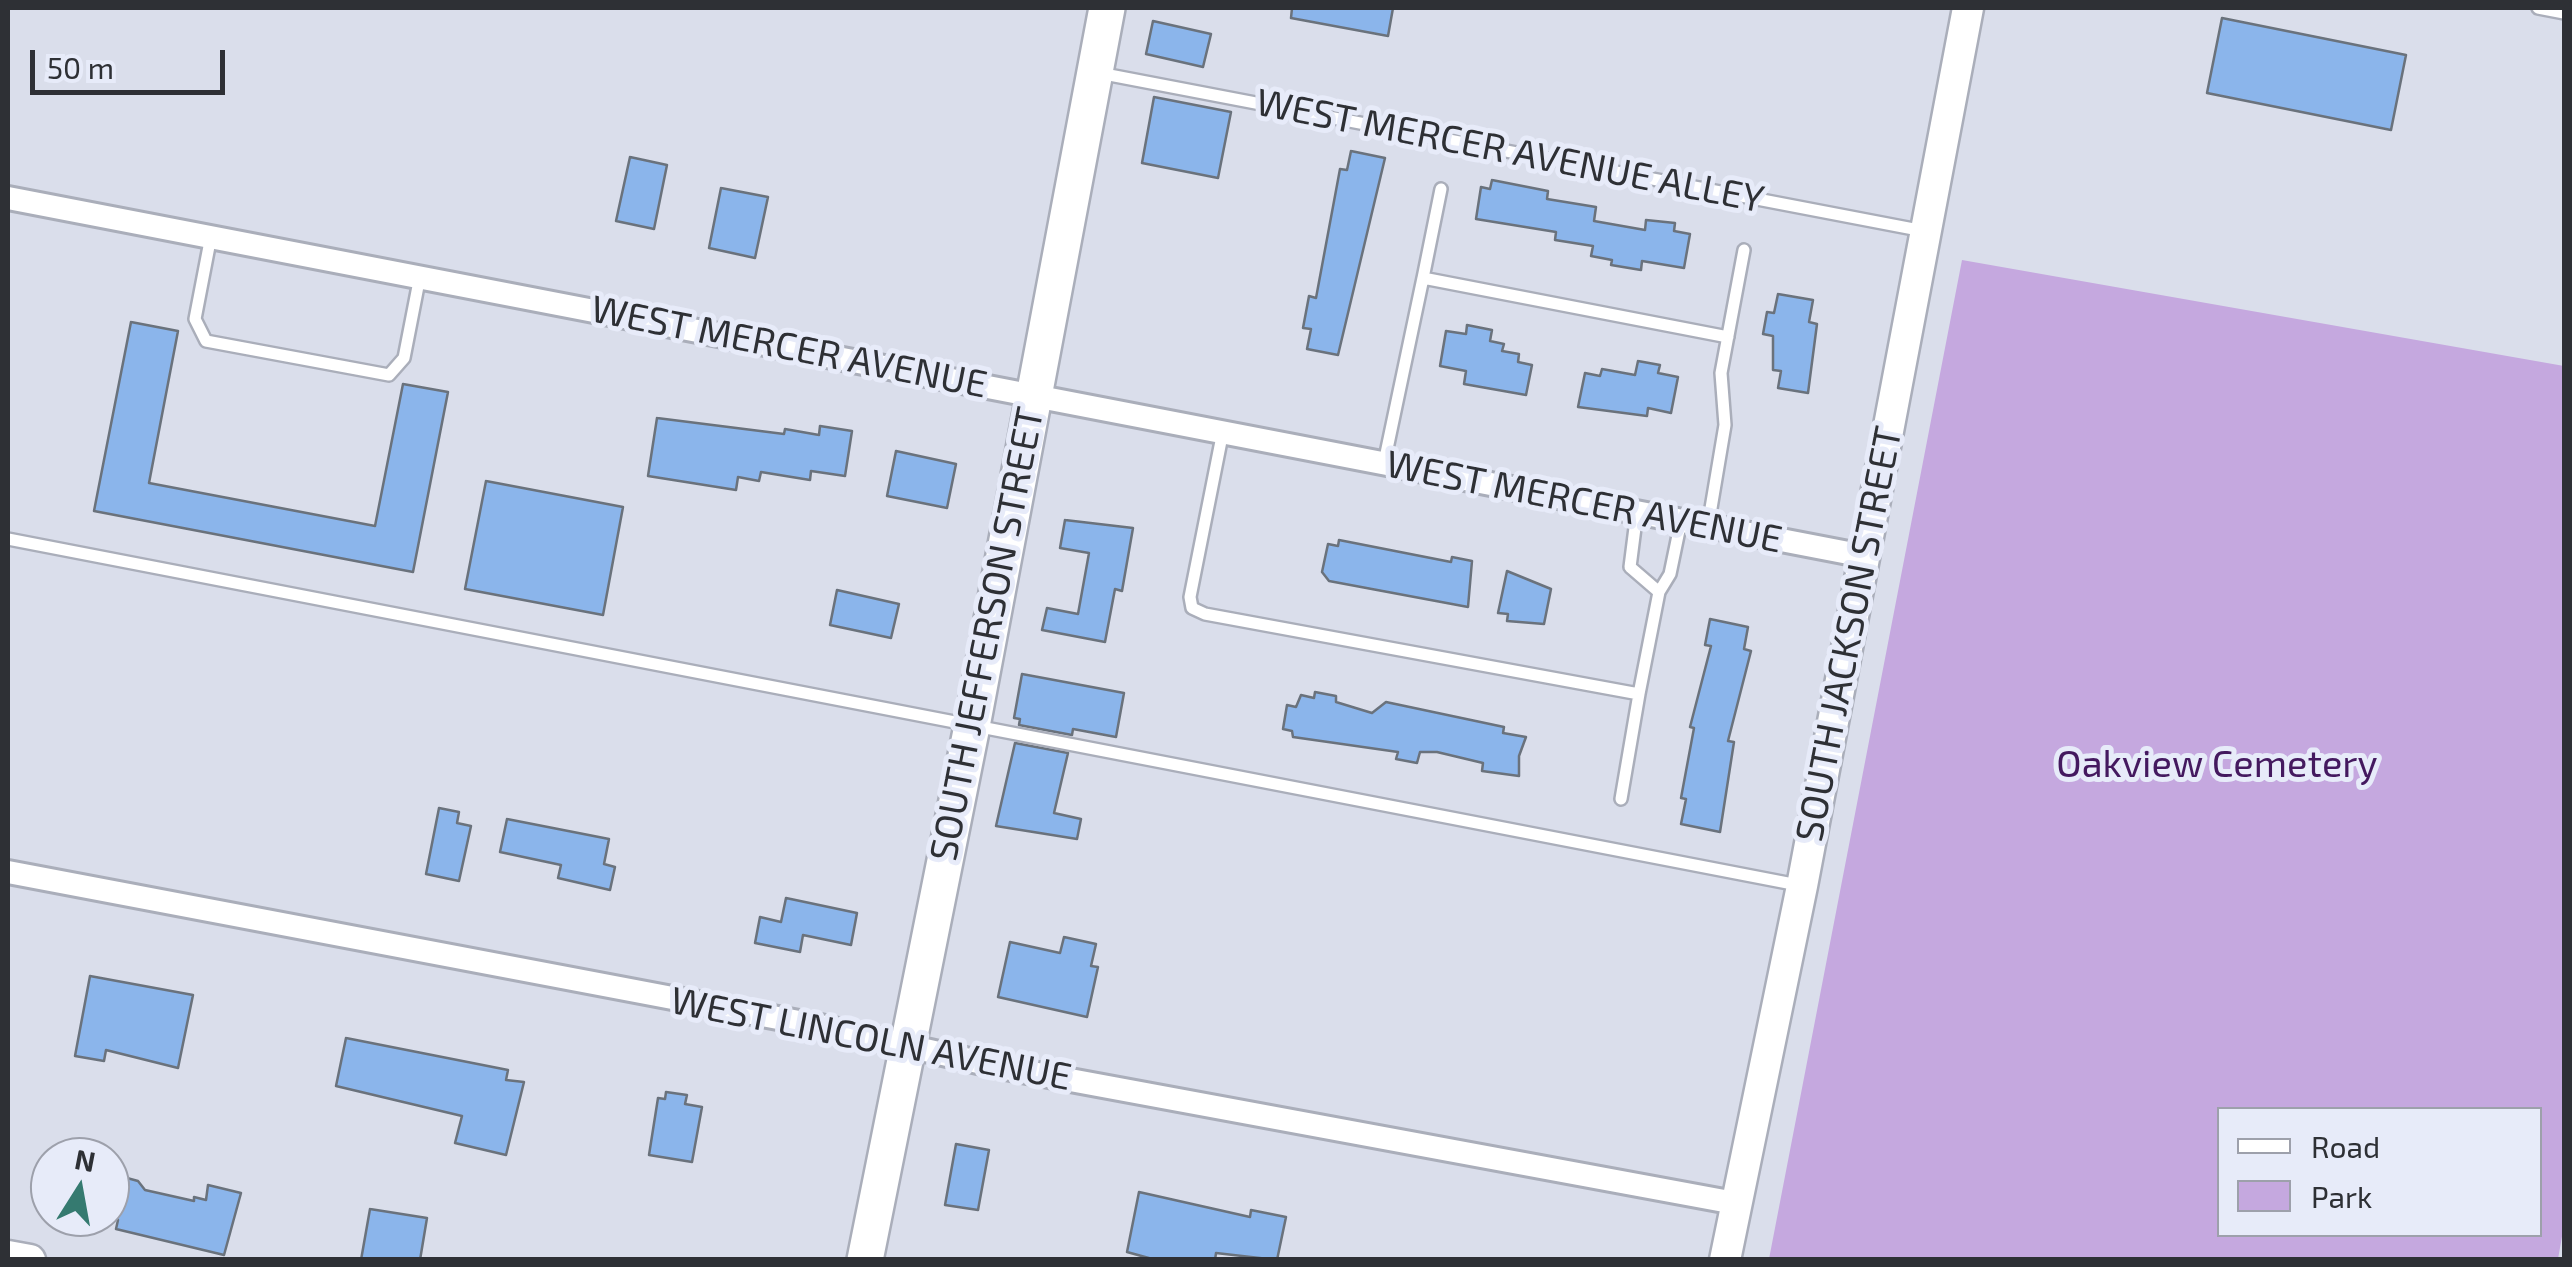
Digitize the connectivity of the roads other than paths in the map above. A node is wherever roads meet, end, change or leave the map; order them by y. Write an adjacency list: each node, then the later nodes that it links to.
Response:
1 (1108, 8): 5 (main road, SOUTH JEFFERSON STREET)
2 (1968, 8): 8 (street, SOUTH JACKSON STREET)
3 (2538, 8): 4 (lane)
4 (2564, 12)
5 (1095, 72): 8 (lane, WEST MERCER AVENUE ALLEY); 14 (main road, SOUTH JEFFERSON STREET)
6 (1441, 190): 12 (lane)
7 (8, 198): 9 (street, WEST MERCER AVENUE)
8 (1924, 231): 21 (street, SOUTH JACKSON STREET)
9 (211, 236): 11 (street, WEST MERCER AVENUE); 11 (lane)
10 (1744, 250): 13 (lane)
11 (420, 276): 14 (street, WEST MERCER AVENUE)
12 (1422, 278): 13 (lane); 16 (lane)
13 (1728, 337): 19 (lane)
14 (1032, 394): 15 (street, WEST MERCER AVENUE); 24 (main road, SOUTH JEFFERSON STREET)
15 (1223, 431): 16 (street, WEST MERCER AVENUE); 23 (lane)
16 (1384, 462): 17 (street, WEST MERCER AVENUE)
17 (1637, 512): 18 (street, WEST MERCER AVENUE); 22 (lane)
18 (1682, 521): 19 (street, WEST MERCER AVENUE); 22 (lane)
19 (1708, 526): 21 (street, WEST MERCER AVENUE)
20 (8, 539): 24 (lane)
21 (1864, 556): 27 (street, SOUTH JACKSON STREET)
22 (1659, 592): 23 (lane)
23 (1639, 694): 25 (lane)
24 (972, 726): 27 (lane); 28 (main road, SOUTH JEFFERSON STREET)
25 (1621, 798)
26 (8, 872): 28 (street, WEST LINCOLN AVENUE)
27 (1802, 886): 29 (street, SOUTH JACKSON STREET)
28 (907, 1044): 29 (street, WEST LINCOLN AVENUE); 32 (main road, SOUTH JEFFERSON STREET)
29 (1735, 1203): 33 (street, SOUTH JACKSON STREET)
30 (8, 1256): 31 (street)
31 (30, 1260)
32 (865, 1260)
33 (1725, 1260)

